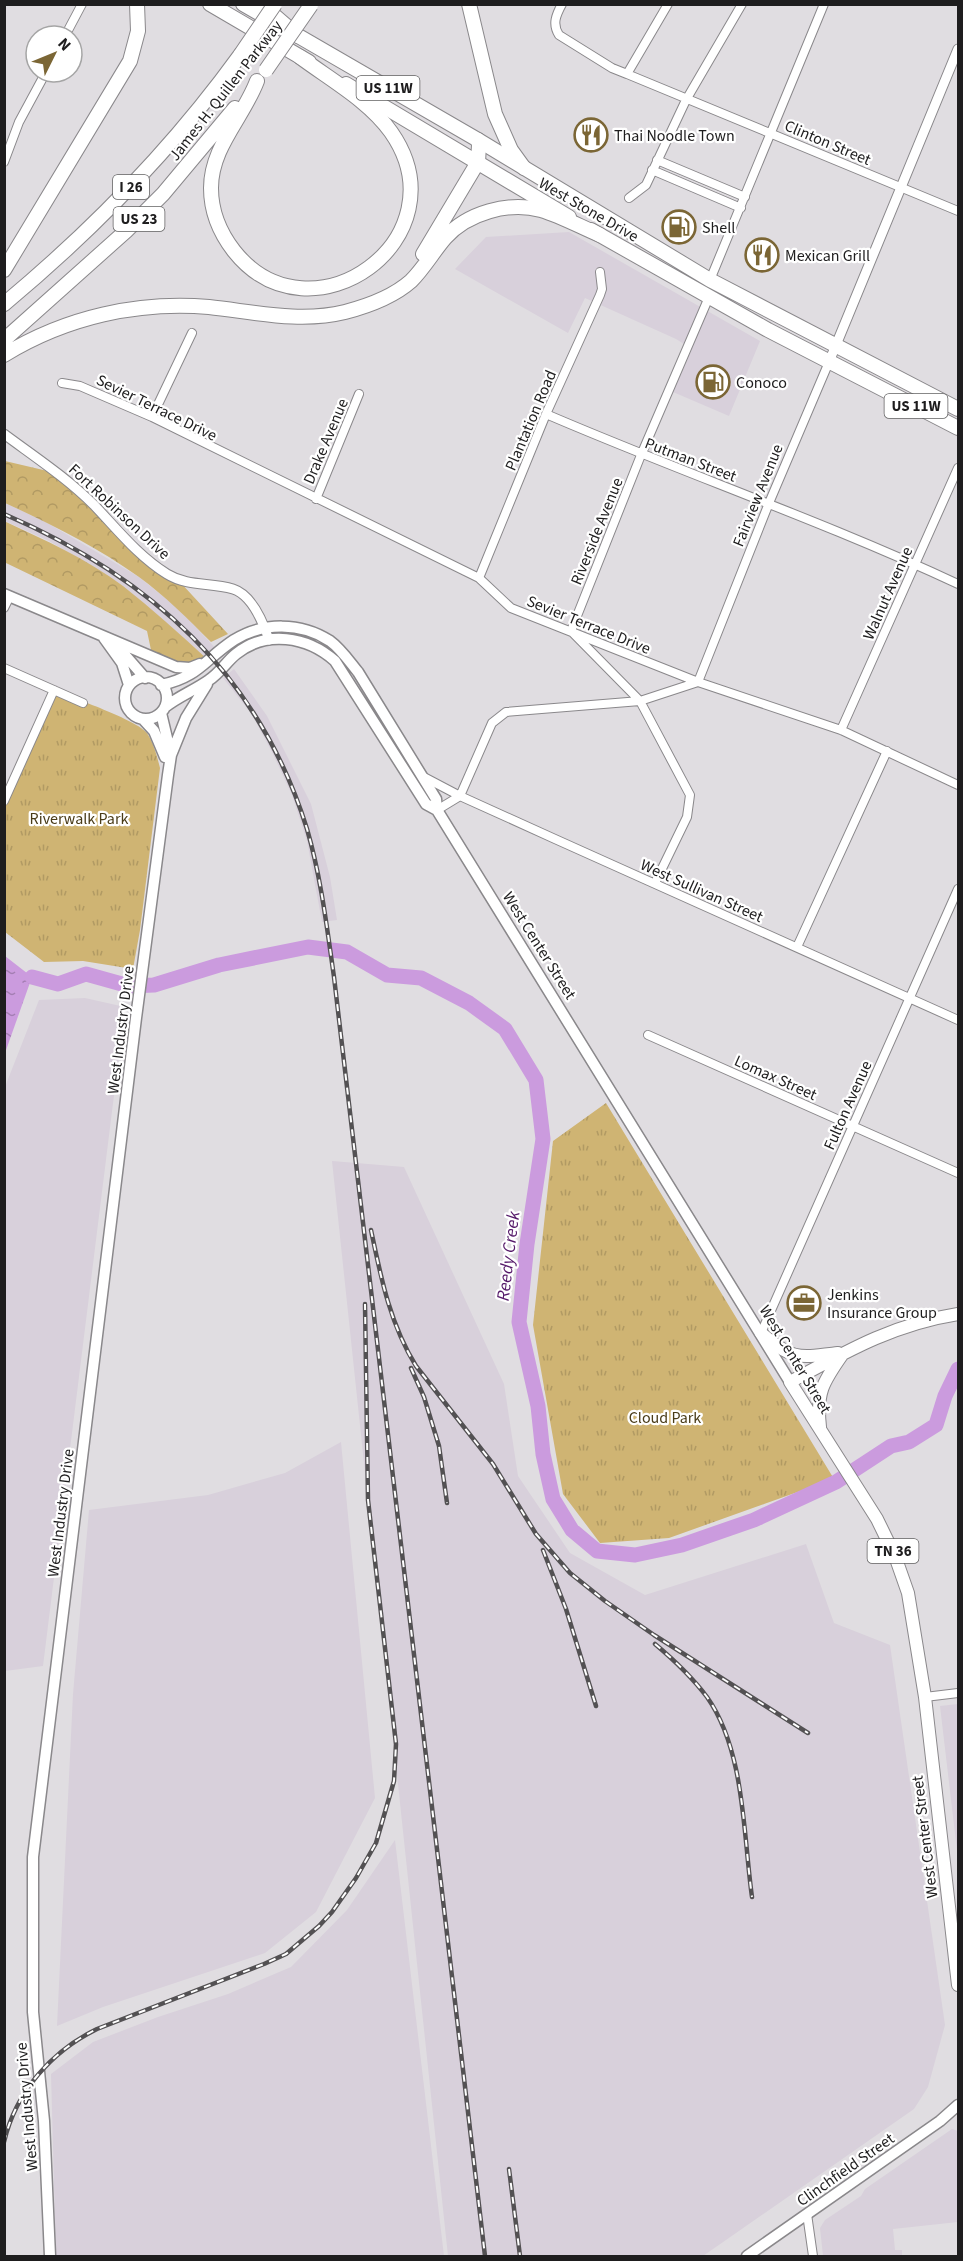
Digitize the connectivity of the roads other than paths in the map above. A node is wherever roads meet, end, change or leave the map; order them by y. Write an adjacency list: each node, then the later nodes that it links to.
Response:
1 (82, 4): 13 (street)
2 (137, 4): 35 (highway)
3 (210, 4): 16 (highway, West Stone Drive / US 11W)
4 (243, 4): 14 (highway, West Stone Drive / US 11W)
5 (261, 4): 14 (highway)
6 (275, 4): 40 (highway, James H. Quillen Parkway / I 26, bridge)
7 (469, 4): 26 (highway)
8 (562, 4): 17 (street, Clinton Street)
9 (668, 4): 17 (street)
10 (742, 4): 20 (street)
11 (824, 4): 21 (street)
12 (311, 5): 18 (highway, James H. Quillen Parkway / US 23, bridge)
13 (71, 24)
14 (298, 36): 22 (highway, West Stone Drive / US 11W)
15 (958, 49): 28 (street, Fairview Avenue)
16 (300, 57): 18 (highway); 25 (highway, West Stone Drive / US 11W)
17 (627, 74): 20 (street, Clinton Street)
18 (257, 81): 43 (highway, James H. Quillen Parkway / US 23)
19 (40, 84): 24 (street)
20 (686, 100): 21 (street, Clinton Street); 23 (street)
21 (771, 132): 28 (street, Clinton Street); 29 (street)
22 (477, 140): 25 (highway); 26 (highway, West Stone Drive / US 11W)
23 (657, 160): 27 (street); 29 (street)
24 (4, 162)
25 (478, 162): 33 (highway, West Stone Drive / US 11W); 39 (highway)
26 (524, 168): 37 (highway, West Stone Drive / US 11W)
27 (652, 170): 30 (street); 31 (street)
28 (902, 188): 32 (street, Clinton Street); 44 (street, Fairview Avenue)
29 (745, 197): 31 (street)
30 (629, 198)
31 (741, 208): 37 (street)
32 (958, 211)
33 (600, 235): 34 (highway, West Stone Drive / US 11W); 39 (highway)
34 (617, 244): 37 (highway); 38 (highway, West Stone Drive / US 11W)
35 (4, 270)
36 (600, 272): 50 (street, Plantation Road)
37 (710, 280): 41 (highway, West Stone Drive / US 11W)
38 (709, 297): 41 (highway); 46 (highway, West Stone Drive / US 11W); 54 (street, Riverside Avenue)
39 (378, 301): 45 (highway)
40 (4, 304)
41 (775, 314): 44 (highway, West Stone Drive / US 11W)
42 (192, 333): 51 (street)
43 (4, 340)
44 (836, 347): 46 (street, Fairview Avenue); 49 (highway, West Stone Drive / US 11W)
45 (4, 355)
46 (829, 362): 52 (highway, West Stone Drive / US 11W); 57 (street, Fairview Avenue)
47 (62, 383): 51 (street, Sevier Terrace Drive)
48 (359, 394): 56 (street, Drake Avenue)
49 (958, 409)
50 (546, 414): 54 (street, Putman Street); 59 (street, Plantation Road)
51 (152, 417): 56 (street, Sevier Terrace Drive)
52 (958, 428)
53 (4, 434): 63 (street, Fort Robinson Drive)
54 (641, 455): 57 (street, Putman Street); 64 (street, Riverside Avenue)
55 (958, 468): 58 (street, Walnut Avenue)
56 (316, 499): 59 (street, Sevier Terrace Drive)
57 (769, 503): 58 (street, Putman Street); 71 (street, Fairview Avenue)
58 (915, 564): 60 (street, Putman Street); 79 (street, Walnut Avenue)
59 (479, 578): 64 (street, Sevier Terrace Drive)
60 (958, 584)
61 (7, 595): 62 (street); 65 (main road)
62 (4, 608)
63 (265, 628): 66 (street, Fort Robinson Drive); 67 (main road, West Center Street); 83 (main road, West Center Street)
64 (571, 631): 71 (street, Sevier Terrace Drive); 75 (street)
65 (108, 639): 67 (main road); 69 (main road); 73 (main road)
66 (269, 640): 70 (main road, West Center Street); 87 (main road, West Center Street)
67 (206, 662): 72 (main road, West Center Street)
68 (4, 668): 74 (street)
69 (146, 678): 72 (main road); 73 (main road)
70 (210, 680): 77 (main road, West Center Street); 81 (main road)
71 (698, 682): 75 (street); 79 (street, Sevier Terrace Drive)
72 (161, 685): 77 (main road)
73 (129, 686): 78 (main road)
74 (54, 690): 76 (street); 86 (street)
75 (640, 701): 85 (street); 88 (street)
76 (83, 703)
77 (163, 710): 78 (main road); 81 (main road, West Industry Drive)
78 (143, 719): 82 (main road, West Industry Drive)
79 (841, 729): 80 (street, Sevier Terrace Drive)
80 (886, 751): 84 (street, Sevier Terrace Drive); 90 (street)
81 (171, 755): 82 (main road, West Industry Drive)
82 (168, 775): 107 (main road, West Industry Drive)
83 (421, 775): 85 (street, West Sullivan Street); 87 (main road, West Center Street)
84 (958, 785)
85 (460, 796): 87 (street); 88 (street, West Sullivan Street)
86 (4, 801)
87 (437, 810): 97 (main road, West Center Street)
88 (655, 883): 90 (street, West Sullivan Street)
89 (958, 889): 91 (street, Fulton Avenue)
90 (797, 947): 91 (street, West Sullivan Street)
91 (910, 999): 92 (street, West Sullivan Street); 94 (street, Fulton Avenue)
92 (958, 1020)
93 (648, 1035): 94 (street, Lomax Street)
94 (852, 1125): 95 (street, Lomax Street); 97 (street, Fulton Avenue)
95 (958, 1173)
96 (958, 1314): 98 (main road)
97 (761, 1333): 98 (main road); 99 (main road, West Center Street)
98 (845, 1352): 99 (main road); 100 (main road)
99 (790, 1382): 100 (main road, West Center Street / TN 36)
100 (821, 1432): 102 (main road, West Center Street / TN 36)
101 (958, 1693): 102 (street)
102 (925, 1697): 103 (main road, West Center Street / TN 36)
103 (953, 1895): 104 (main road, West Center Street / TN 36)
104 (958, 1985)
105 (958, 2105): 106 (main road, Clinchfield Street)
106 (807, 2214): 108 (main road, Clinchfield Street); 109 (street)
107 (50, 2256)
108 (747, 2256)
109 (813, 2256)

